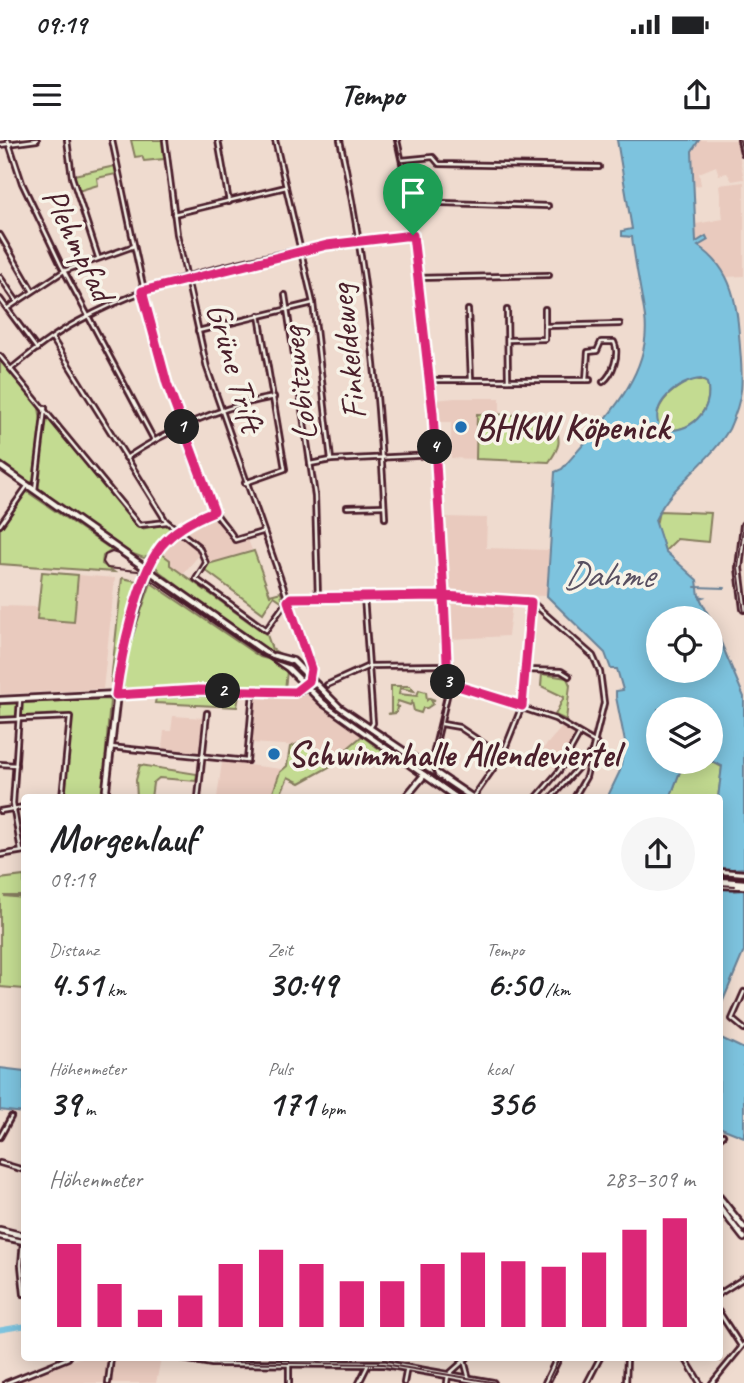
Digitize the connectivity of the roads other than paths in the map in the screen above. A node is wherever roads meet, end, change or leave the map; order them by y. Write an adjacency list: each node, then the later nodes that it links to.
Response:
1 (37, 140): 10 (street)
2 (66, 140): 25 (street)
3 (112, 140): 23 (street)
4 (165, 140): 19 (street, Grüne Trift)
5 (218, 140): 17 (street)
6 (275, 140): 15 (street, Lobitzweg)
7 (340, 140): 22 (street, Finkeldeweg)
8 (397, 140): 13 (street)
9 (741, 140): 12 (main road)
10 (9, 142): 11 (street); 26 (street, Plehmpfad)
11 (0, 145)
12 (744, 153)
13 (402, 160): 14 (street); 16 (street)
14 (599, 167)
15 (286, 187): 17 (street); 24 (street, Lobitzweg)
16 (409, 201): 18 (street); 20 (street)
17 (229, 202): 19 (street)
18 (548, 205)
19 (174, 214): 29 (street, Grüne Trift)
20 (413, 235): 22 (street); 30 (street)
21 (0, 236): 31 (street)
22 (360, 240): 24 (street); 62 (street, Finkeldeweg)
23 (134, 246): 25 (street); 32 (street)
24 (301, 250): 29 (street); 36 (street, Lobitzweg)
25 (98, 257): 26 (street)
26 (64, 271): 31 (street); 43 (street, Plehmpfad)
27 (549, 275): 30 (street)
28 (0, 277): 35 (street)
29 (186, 278): 32 (street); 46 (street, Grüne Trift)
30 (417, 278): 53 (street)
31 (32, 290): 35 (street)
32 (142, 291): 43 (street); 59 (street)
33 (285, 295): 38 (street)
34 (0, 299): 37 (street)
35 (17, 302): 37 (street)
36 (313, 303): 38 (street); 64 (street, Lobitzweg)
37 (8, 308): 49 (street)
38 (288, 309): 42 (street); 65 (street)
39 (545, 309): 45 (street)
40 (468, 310): 52 (street)
41 (507, 310): 48 (street)
42 (259, 315): 46 (street); 56 (street)
43 (88, 317): 47 (street); 60 (street, Plehmpfad)
44 (620, 324): 45 (street)
45 (546, 326): 48 (street)
46 (198, 331): 58 (street, Grüne Trift)
47 (52, 338): 49 (street); 63 (street)
48 (508, 340): 54 (street)
49 (37, 349): 51 (street)
50 (0, 356): 51 (street)
51 (11, 369): 57 (street)
52 (471, 379): 53 (street); 54 (street)
53 (429, 380): 61 (street)
54 (508, 380): 55 (street)
55 (603, 382)
56 (274, 397): 58 (street); 67 (street)
57 (45, 408): 69 (street); 74 (street)
58 (220, 411): 59 (street); 67 (street, Grüne Trift)
59 (182, 426): 60 (street); 72 (street)
60 (154, 440): 63 (street)
61 (435, 454): 62 (street); 81 (street)
62 (383, 457): 64 (street); 70 (street, Finkeldeweg)
63 (125, 459): 74 (street)
64 (331, 460): 65 (street)
65 (310, 464): 82 (street)
66 (0, 466): 68 (main road)
67 (245, 483): 78 (street, Grüne Trift)
68 (28, 485): 69 (main road); 75 (street)
69 (35, 491): 79 (main road)
70 (384, 506): 71 (street); 73 (street, Finkeldeweg)
71 (347, 507)
72 (214, 511): 77 (street); 78 (street)
73 (385, 518)
74 (167, 523): 77 (street)
75 (0, 525)
76 (744, 525): 85 (main road)
77 (177, 530): 79 (street); 83 (street)
78 (262, 533): 83 (street, Grüne Trift)
79 (149, 569): 86 (main road); 98 (main road)
80 (364, 596): 81 (street); 82 (street); 89 (street)
81 (444, 596): 84 (street); 88 (street)
82 (318, 597): 83 (street)
83 (288, 601): 87 (street, Grüne Trift)
84 (531, 602): 91 (street); 108 (street)
85 (744, 609)
86 (244, 637): 90 (main road); 95 (main road)
87 (309, 660): 90 (street); 93 (street, Grüne Trift)
88 (448, 665): 89 (street); 94 (street)
89 (369, 666): 96 (street); 106 (street)
90 (302, 669): 93 (main road)
91 (526, 670): 92 (street); 101 (street)
92 (569, 676)
93 (310, 677): 95 (main road); 106 (main road)
94 (448, 683): 101 (street); 105 (street)
95 (306, 685): 97 (main road); 116 (main road)
96 (327, 685)
97 (253, 692): 98 (main road); 112 (street)
98 (116, 695): 99 (main road); 109 (main road)
99 (20, 699): 100 (main road); 103 (street)
100 (0, 700)
101 (522, 706): 107 (street); 111 (street)
102 (207, 713): 112 (street)
103 (19, 719): 104 (street); 114 (street); 117 (street)
104 (0, 720)
105 (442, 724): 111 (street); 115 (street)
106 (370, 729): 115 (main road)
107 (580, 734): 108 (street); 124 (street)
108 (596, 743): 110 (street)
109 (110, 747): 112 (street); 118 (main road)
110 (592, 752): 125 (street); 126 (street)
111 (502, 756): 123 (street)
112 (202, 757): 119 (street)
113 (0, 764): 114 (street)
114 (16, 765): 128 (street)
115 (430, 768): 116 (main road); 122 (main road)
116 (423, 775): 120 (main road); 121 (main road)
117 (62, 794)
118 (105, 794)
119 (198, 794)
120 (408, 794)
121 (451, 794)
122 (467, 794)
123 (476, 794)
124 (539, 794)
125 (554, 794)
126 (576, 794)
127 (21, 807): 128 (street)
128 (14, 808): 129 (street); 130 (street)
129 (0, 811)
130 (21, 841)
131 (21, 851): 132 (street)
132 (0, 855)
133 (723, 872): 134 (main road)
134 (744, 874)
135 (723, 884): 136 (main road)
136 (744, 884)
137 (744, 992): 138 (street)
138 (744, 1029)
139 (11, 1117): 141 (street)
140 (0, 1127): 141 (street)
141 (5, 1127): 142 (street)
142 (0, 1137)
143 (0, 1163): 144 (street)
144 (21, 1169)
145 (723, 1202): 147 (main road)
146 (723, 1211): 151 (main road)
147 (744, 1228)
148 (0, 1230): 150 (main road)
149 (0, 1236): 152 (main road)
150 (21, 1238)
151 (744, 1238)
152 (21, 1239)
153 (744, 1278): 154 (street)
154 (723, 1291)
155 (723, 1318): 156 (street)
156 (742, 1345): 182 (street)
157 (61, 1361): 171 (street)
158 (111, 1361): 172 (street)
159 (198, 1361): 166 (main road)
160 (464, 1361): 169 (street)
161 (466, 1361): 170 (street)
162 (557, 1361): 178 (main road)
163 (598, 1361): 179 (street)
164 (627, 1361): 180 (street)
165 (687, 1361): 181 (street)
166 (289, 1363): 167 (main road); 173 (street)
167 (368, 1364): 168 (main road); 174 (street)
168 (407, 1367): 169 (main road); 175 (street)
169 (448, 1375): 170 (main road); 176 (street)
170 (469, 1379): 177 (main road)
171 (6, 1383)
172 (108, 1383)
173 (289, 1383)
174 (359, 1383)
175 (404, 1383)
176 (447, 1383)
177 (493, 1383)
178 (546, 1383)
179 (587, 1383)
180 (626, 1383)
181 (700, 1383)
182 (712, 1383)

